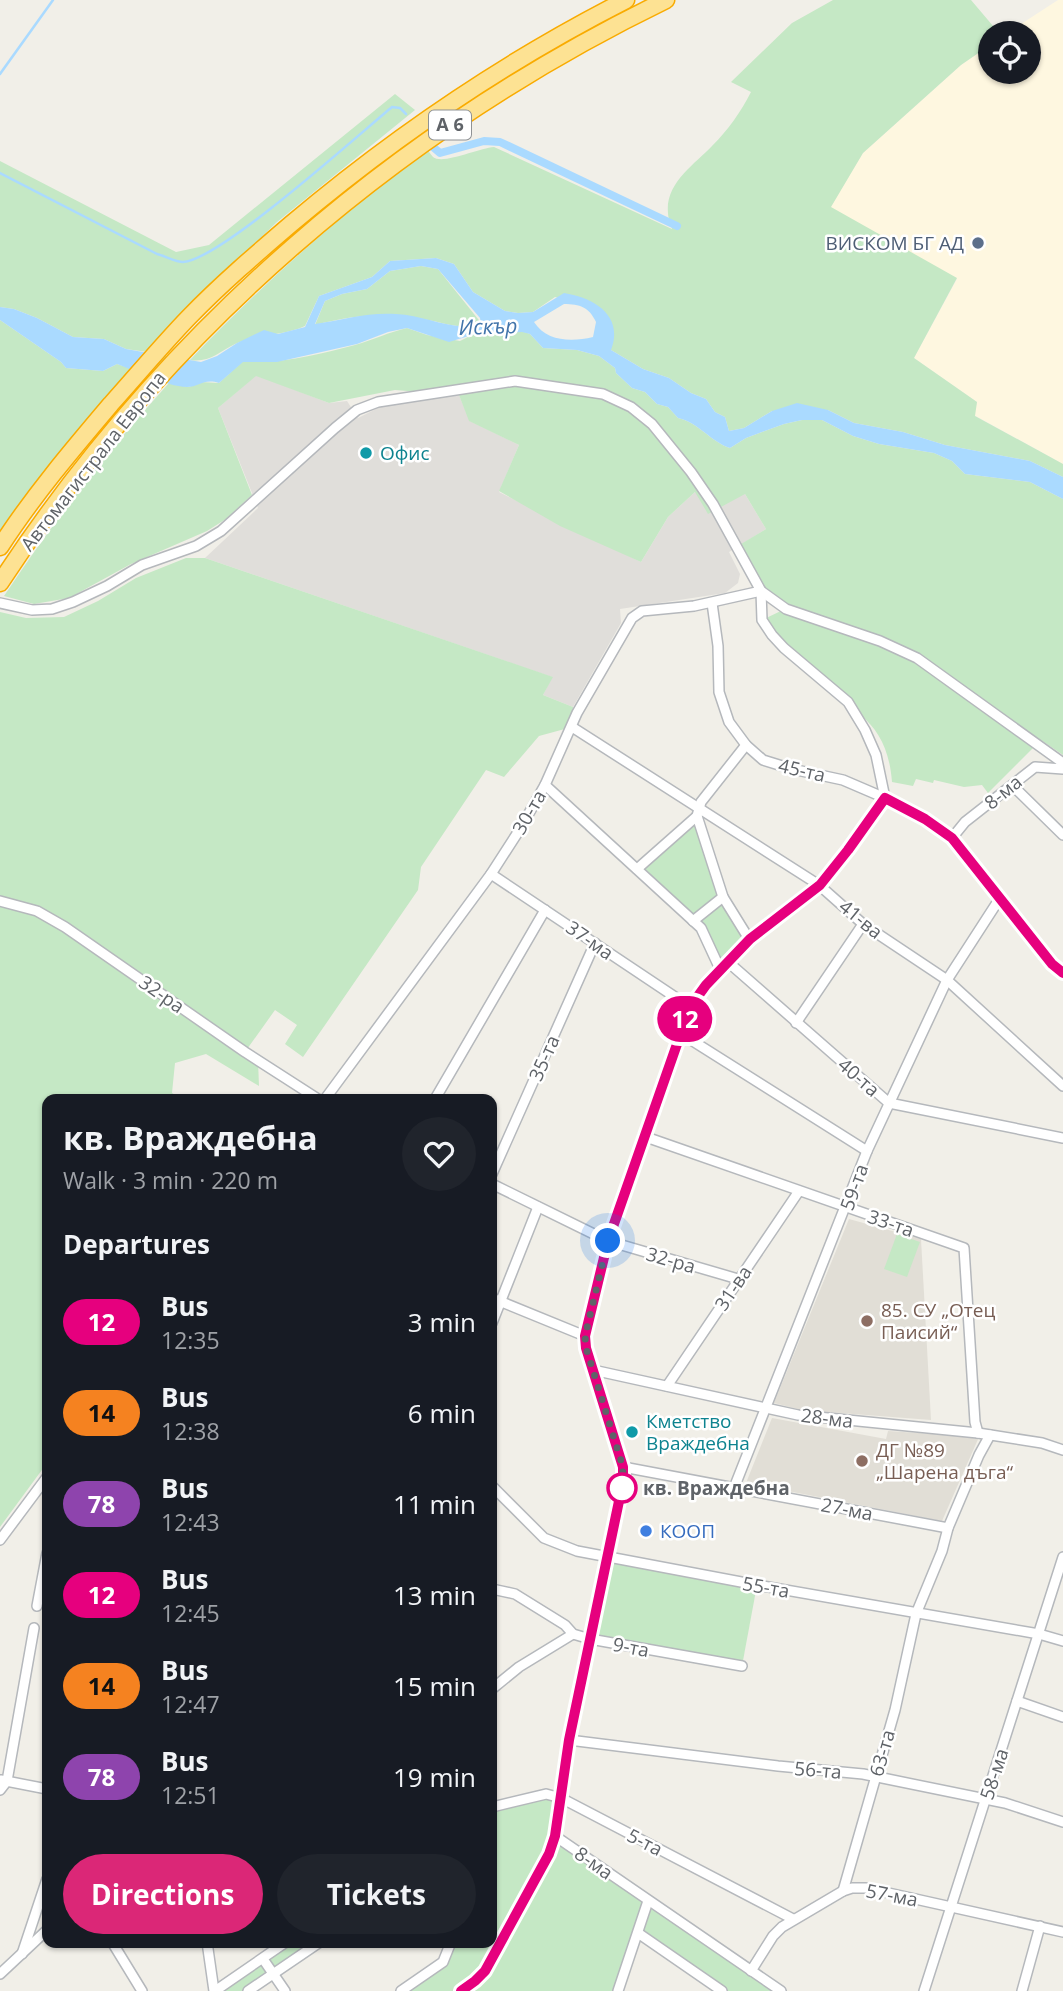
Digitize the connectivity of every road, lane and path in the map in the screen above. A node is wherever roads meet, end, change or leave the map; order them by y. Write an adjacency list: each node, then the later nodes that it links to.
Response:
1 (626, 0): 3 (highway, Автомагистрала Европа / A 6)
2 (666, 0): 4 (highway, Автомагистрала Европа / A 6)
3 (0, 547)
4 (0, 583)
5 (761, 591): 6 (street); 7 (street, 30-та); 10 (street); 16 (street)
6 (0, 603)
7 (712, 603): 8 (street, 30-та); 9 (street, 45-та)
8 (572, 727): 14 (street, 30-та); 17 (street, 41-ва)
9 (746, 746): 16 (street, 45-та); 17 (street)
10 (1043, 750): 11 (street); 12 (street)
11 (1063, 763)
12 (1035, 767): 13 (street, 8-ма); 15 (street, 8-ма)
13 (1063, 769)
14 (545, 785): 20 (street, 40-та); 21 (street, 30-та)
15 (1013, 786): 18 (street); 19 (street, 8-ма)
16 (885, 798): 19 (street); 22 (street, 8-ма)
17 (698, 812): 20 (street); 22 (street, 41-ва); 23 (street)
18 (1063, 835)
19 (952, 838): 24 (street)
20 (637, 869): 27 (street, 40-та)
21 (491, 874): 26 (street, 37-ма); 39 (street, 30-та)
22 (820, 885): 28 (street, 41-ва); 29 (street, 8-ма)
23 (723, 897): 27 (street); 29 (street)
24 (1000, 898): 32 (street); 33 (street, 59-та)
25 (0, 901): 38 (street, 32-ра)
26 (545, 910): 30 (street, 37-ма); 40 (street)
27 (693, 921): 31 (street, 40-та)
28 (863, 924): 33 (street, 41-ва); 35 (street)
29 (750, 939): 31 (street, 8-ма)
30 (596, 943): 34 (street, 37-ма); 45 (street, 35-та)
31 (724, 965): 34 (street, 8-ма); 35 (street, 40-та)
32 (1063, 973)
33 (947, 980): 37 (street, 41-ва); 41 (street, 59-та)
34 (690, 1007): 36 (street, 8-ма)
35 (796, 1023): 41 (street, 40-та)
36 (680, 1033): 42 (street, 8-ма); 44 (street)
37 (1063, 1086)
38 (310, 1094)
39 (329, 1094)
40 (438, 1094)
41 (889, 1103): 43 (street, 40-та); 44 (street, 59-та)
42 (643, 1136): 47 (street, 33-та); 50 (street, 8-ма)
43 (1063, 1138)
44 (867, 1151): 49 (street, 59-та)
45 (497, 1163)
46 (497, 1186): 48 (street, 32-ра)
47 (799, 1191): 49 (street, 33-та); 51 (street, 31-ва)
48 (538, 1207): 50 (street, 32-ра); 52 (street)
49 (847, 1207): 57 (street, 59-та); 58 (street, 33-та)
50 (608, 1241): 51 (street, 32-ра); 54 (street, 8-ма)
51 (738, 1279): 56 (street, 31-ва)
52 (497, 1298)
53 (497, 1300): 54 (street)
54 (585, 1336): 55 (street, 8-ма)
55 (593, 1370): 56 (street, 28-ма); 61 (street, 8-ма)
56 (667, 1386): 57 (street, 28-ма)
57 (766, 1409): 58 (street, 28-ма); 63 (street, 59-та)
58 (978, 1433): 59 (street, 28-ма)
59 (990, 1435): 60 (street, 28-ма); 65 (street, 63-та)
60 (1063, 1450)
61 (623, 1467): 63 (street, 27-ма); 68 (street, 8-ма)
62 (42, 1486): 66 (street)
63 (734, 1488): 65 (street, 27-ма)
64 (497, 1491): 68 (street, 55-та)
65 (948, 1528): 72 (street, 63-та)
66 (0, 1540)
67 (1063, 1557): 75 (street, 58-ма)
68 (607, 1558): 72 (street, 55-та); 76 (street, 8-ма)
69 (42, 1580): 71 (street)
70 (497, 1590): 74 (street, 9-та)
71 (37, 1606)
72 (916, 1614): 75 (street, 55-та); 83 (street, 63-та)
73 (34, 1628): 84 (street)
74 (573, 1634): 76 (street, 9-та); 79 (street)
75 (1039, 1634): 77 (street, 55-та); 80 (street, 58-ма)
76 (590, 1639): 78 (street, 9-та); 82 (street, 8-ма)
77 (1063, 1641)
78 (742, 1666)
79 (497, 1685)
80 (1017, 1701): 81 (street); 88 (street, 58-ма)
81 (1063, 1717)
82 (569, 1740): 83 (street, 56-та); 87 (street, 8-ма)
83 (875, 1778): 88 (street, 56-та); 92 (street, 63-та)
84 (3, 1781): 85 (street); 86 (street)
85 (42, 1788)
86 (0, 1790)
87 (561, 1798): 89 (street, 5-та); 91 (street, 8-ма); 96 (street, 5-та)
88 (986, 1799): 90 (street, 56-та); 95 (street, 58-ма)
89 (497, 1806)
90 (1063, 1822)
91 (555, 1836): 94 (street, 8-ма); 116 (street)
92 (842, 1891): 95 (street, 57-ма); 96 (street, 57-ма)
93 (42, 1894): 106 (street)
94 (648, 1901): 98 (street); 108 (street, 8-ма)
95 (952, 1907): 97 (street, 57-ма); 120 (street, 58-ма)
96 (793, 1919): 108 (street, 57-ма)
97 (1040, 1926): 99 (street, 57-ма); 121 (street)
98 (638, 1933): 117 (street); 118 (street)
99 (1063, 1933)
100 (42, 1935): 106 (street)
101 (116, 1948): 111 (street)
102 (208, 1948): 112 (street)
103 (278, 1948): 107 (street)
104 (311, 1948): 110 (street)
105 (449, 1948): 115 (street)
106 (22, 1954): 109 (street)
107 (262, 1959): 110 (street); 112 (street)
108 (751, 1971): 119 (street, 8-ма)
109 (0, 1974)
110 (273, 1975): 113 (street); 114 (street)
111 (142, 1991)
112 (215, 1991)
113 (248, 1991)
114 (285, 1991)
115 (401, 1991)
116 (462, 1991)
117 (618, 1991)
118 (722, 1991)
119 (781, 1991)
120 (924, 1991)
121 (1022, 1991)

